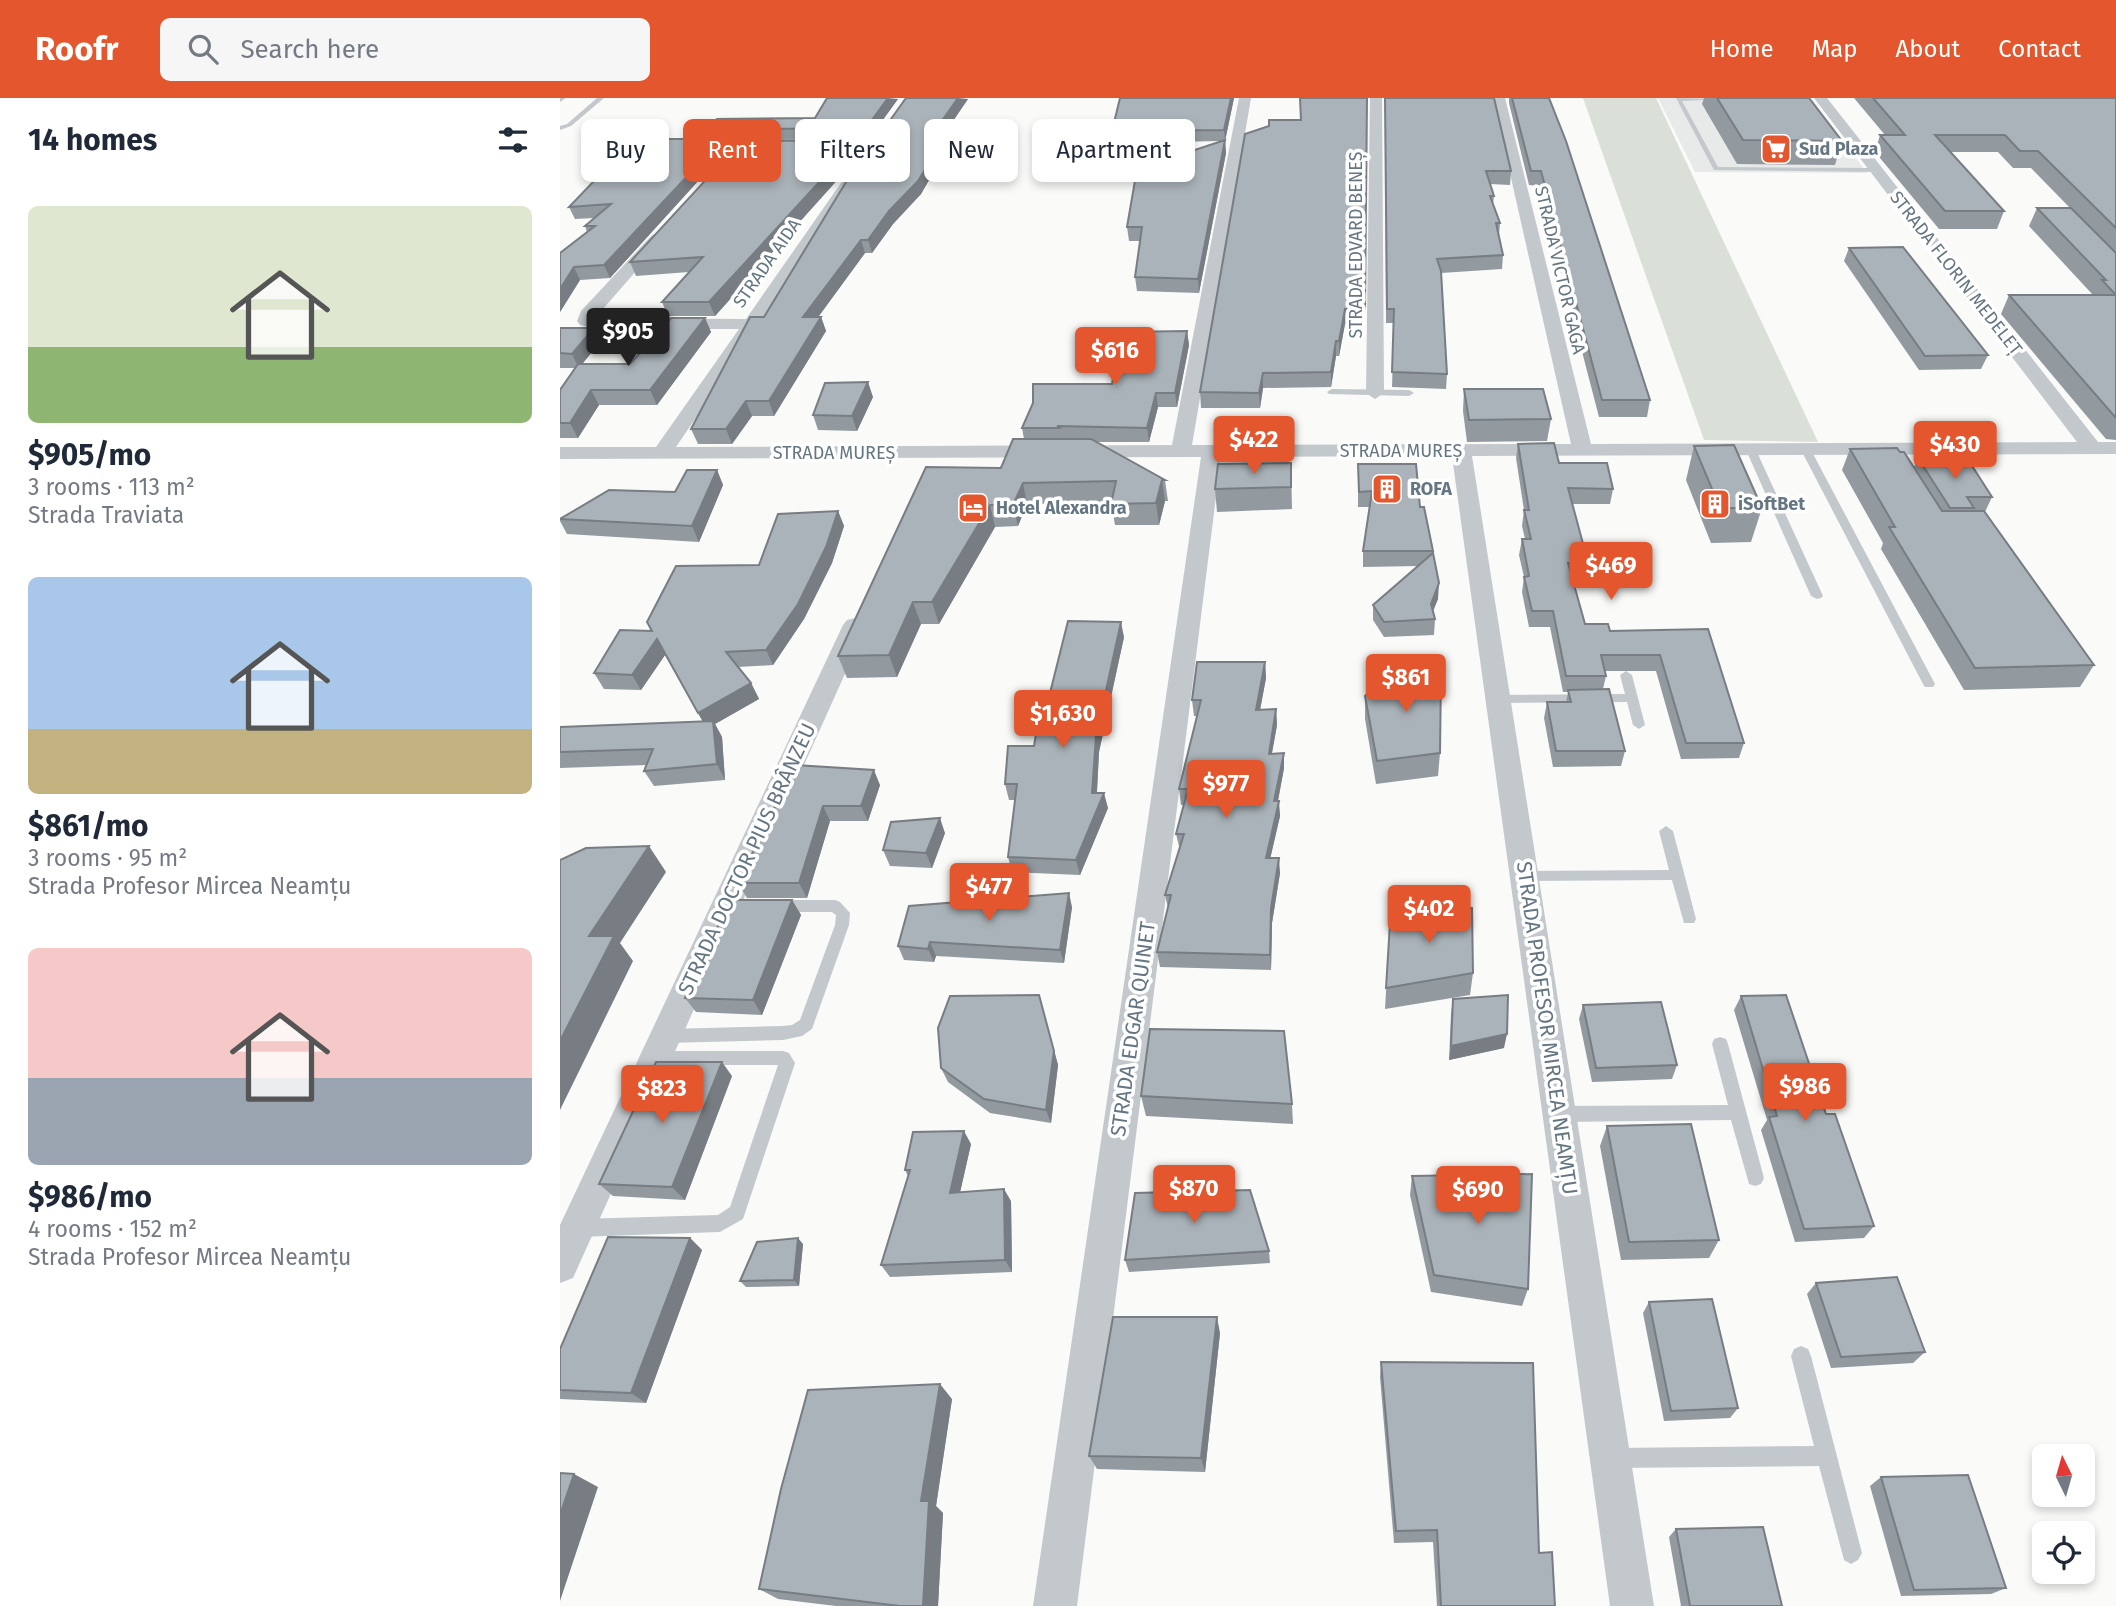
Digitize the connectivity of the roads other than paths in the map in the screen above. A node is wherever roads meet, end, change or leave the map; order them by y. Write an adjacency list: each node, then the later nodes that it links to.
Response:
1 (601, 98): 7 (lane)
2 (1245, 98): 21 (street)
3 (1376, 98): 13 (street, STRADA EDVARD BENEȘ)
4 (1499, 98): 20 (street, STRADA VICTOR GAGA)
5 (1733, 99): 8 (lane)
6 (1818, 99): 8 (street, STRADA FLORIN MEDELEȚ)
7 (560, 128)
8 (1876, 170): 15 (street, STRADA FLORIN MEDELEȚ)
9 (848, 182): 11 (street, STRADA AIDA)
10 (670, 224): 11 (street)
11 (748, 324): 24 (street, STRADA AIDA)
12 (1332, 392): 13 (lane)
13 (1375, 393): 14 (lane)
14 (1409, 393)
15 (2092, 448): 16 (street, STRADA MUREȘ); 18 (street, STRADA MUREȘ)
16 (2116, 448)
17 (1751, 450): 18 (street, STRADA MUREȘ); 20 (street, STRADA MUREȘ); 25 (lane)
18 (1806, 450): 28 (lane)
19 (1461, 451): 20 (street, STRADA MUREȘ); 22 (street, STRADA MUREȘ); 30 (street, STRADA PROFESOR MIRCEA NEAMȚU)
20 (1583, 451)
21 (1181, 452): 22 (street, STRADA MUREȘ); 24 (street, STRADA MUREȘ)
22 (1212, 452): 48 (street, STRADA EDGAR QUINET)
23 (560, 453): 24 (street, STRADA MUREȘ)
24 (662, 453)
25 (1817, 596)
26 (865, 604): 38 (street, STRADA DOCTOR PIUS BRÂNZEU)
27 (1626, 675): 29 (lane)
28 (1929, 684)
29 (1632, 698): 30 (lane); 31 (lane)
30 (1498, 699): 34 (street, STRADA PROFESOR MIRCEA NEAMȚU)
31 (1639, 724)
32 (1666, 831): 33 (lane)
33 (1677, 875): 34 (lane); 36 (lane)
34 (1524, 876): 40 (street, STRADA PROFESOR MIRCEA NEAMȚU)
35 (766, 906): 38 (lane)
36 (1689, 919)
37 (1720, 1044): 39 (lane)
38 (661, 1047): 42 (street, STRADA DOCTOR PIUS BRÂNZEU); 42 (lane)
39 (1738, 1112): 40 (lane); 41 (lane)
40 (1560, 1114): 46 (street, STRADA PROFESOR MIRCEA NEAMȚU)
41 (1755, 1178)
42 (577, 1228): 43 (street, STRADA DOCTOR PIUS BRÂNZEU)
43 (560, 1265)
44 (1801, 1356): 45 (lane)
45 (1826, 1456): 46 (lane); 47 (lane)
46 (1611, 1458): 49 (street, STRADA PROFESOR MIRCEA NEAMȚU)
47 (1851, 1553)
48 (1055, 1606)
49 (1632, 1606)

